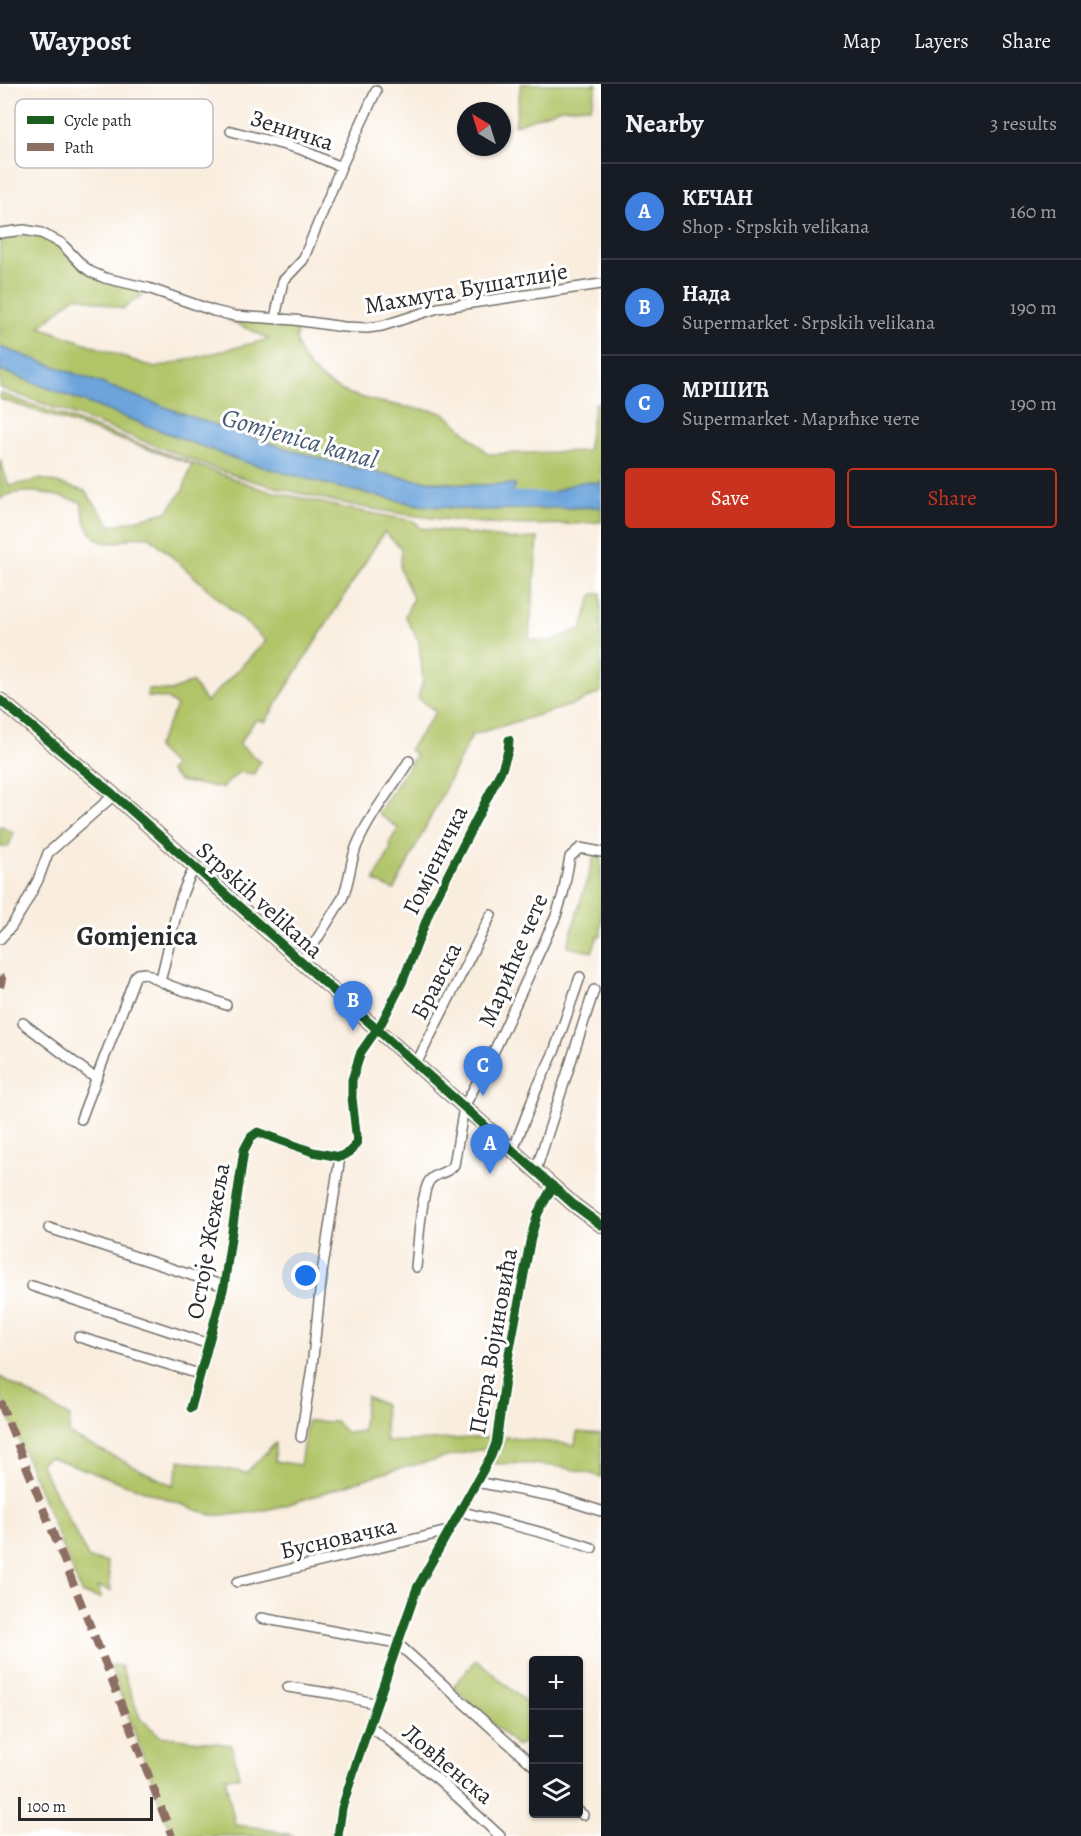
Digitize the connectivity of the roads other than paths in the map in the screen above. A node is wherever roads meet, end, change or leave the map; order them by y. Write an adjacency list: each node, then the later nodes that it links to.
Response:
1 (376, 91): 3 (street, Зеничка)
2 (231, 131): 3 (street, Зеничка)
3 (341, 167): 6 (street, Зеничка)
4 (0, 232): 6 (street, Махмута Бушатлије)
5 (601, 284): 6 (street, Махмута Бушатлије)
6 (274, 318)
7 (0, 700): 10 (main road, Srpskih velikana)
8 (509, 740): 21 (street, Гомјеничка)
9 (410, 761): 15 (street)
10 (114, 795): 12 (main road, Srpskih velikana); 14 (street)
11 (601, 852): 24 (street, Марићке чете)
12 (195, 868): 15 (main road, Srpskih velikana); 17 (street)
13 (491, 915): 22 (street, Бравска)
14 (0, 939)
15 (302, 963): 21 (main road, Srpskih velikana)
16 (580, 977): 26 (street)
17 (160, 981): 19 (street); 23 (street)
18 (594, 990): 28 (street)
19 (226, 1005)
20 (22, 1023): 23 (street)
21 (377, 1030): 22 (main road, Srpskih velikana); 27 (street)
22 (417, 1064): 24 (main road, Srpskih velikana)
23 (98, 1076): 25 (street)
24 (465, 1107): 26 (main road, Srpskih velikana); 32 (street)
25 (81, 1119)
26 (513, 1149): 28 (main road, Srpskih velikana)
27 (340, 1158): 34 (street, Остоје Жежеља); 39 (street)
28 (536, 1170): 29 (main road, Srpskih velikana)
29 (553, 1186): 30 (main road, Srpskih velikana); 40 (street, Петра Војиновића)
30 (601, 1225)
31 (49, 1228): 34 (street, Остоје Жежеља)
32 (416, 1267)
33 (32, 1286): 36 (street, Остоје Жежеља)
34 (224, 1286): 36 (street, Остоје Жежеља)
35 (79, 1337): 37 (street)
36 (209, 1344): 37 (street, Остоје Жежеља)
37 (199, 1374): 38 (street, Остоје Жежеља)
38 (191, 1408)
39 (301, 1437)
40 (476, 1482): 41 (street, Петра Војиновића); 42 (street)
41 (460, 1511): 43 (street, Петра Војиновића); 44 (street)
42 (601, 1511)
43 (448, 1532): 45 (street, Бусновачка); 47 (street, Петра Војиновића)
44 (592, 1548)
45 (237, 1582)
46 (261, 1618): 47 (street)
47 (397, 1643): 49 (street, Петра Војиновића); 51 (street)
48 (288, 1687): 49 (street)
49 (376, 1704): 50 (street, Петра Војиновића)
50 (369, 1725): 52 (street, Петра Војиновића); 53 (street, Ловћенска)
51 (532, 1764)
52 (338, 1836)
53 (500, 1836)

